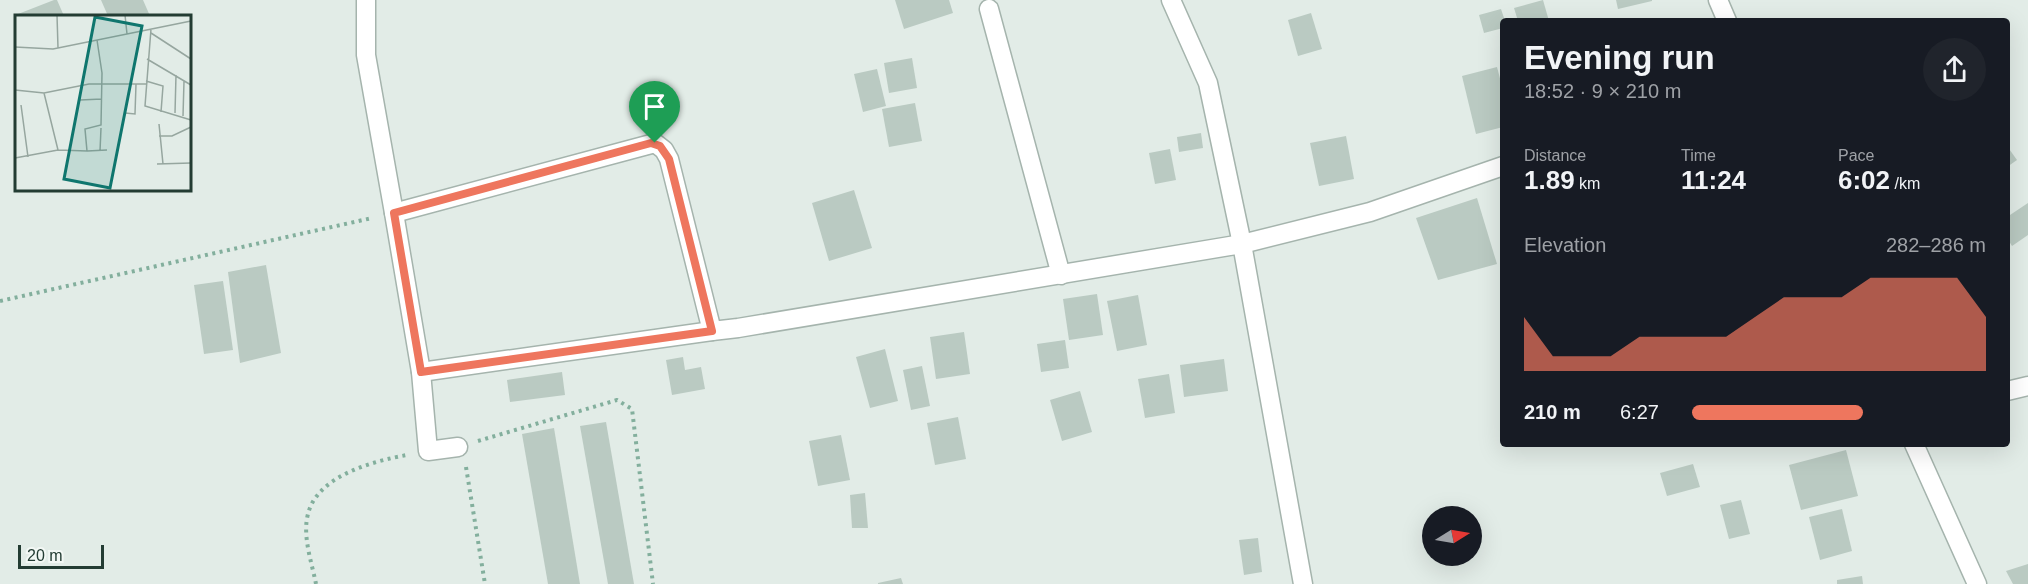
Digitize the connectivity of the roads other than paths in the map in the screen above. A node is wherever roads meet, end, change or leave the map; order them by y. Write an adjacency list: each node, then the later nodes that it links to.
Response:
1 (366, 0): 7 (street)
2 (1171, 0): 8 (street)
3 (1718, 0): 5 (street)
4 (989, 9): 9 (street)
5 (1726, 18)
6 (1500, 167): 8 (street)
7 (394, 213): 10 (street); 11 (street)
8 (1242, 244): 9 (street); 16 (street)
9 (1061, 275): 10 (street)
10 (712, 331): 11 (street)
11 (421, 372): 14 (street)
12 (2028, 386): 13 (street)
13 (2010, 390)
14 (458, 447)
15 (1915, 447): 17 (street)
16 (1303, 584)
17 (1977, 584)

